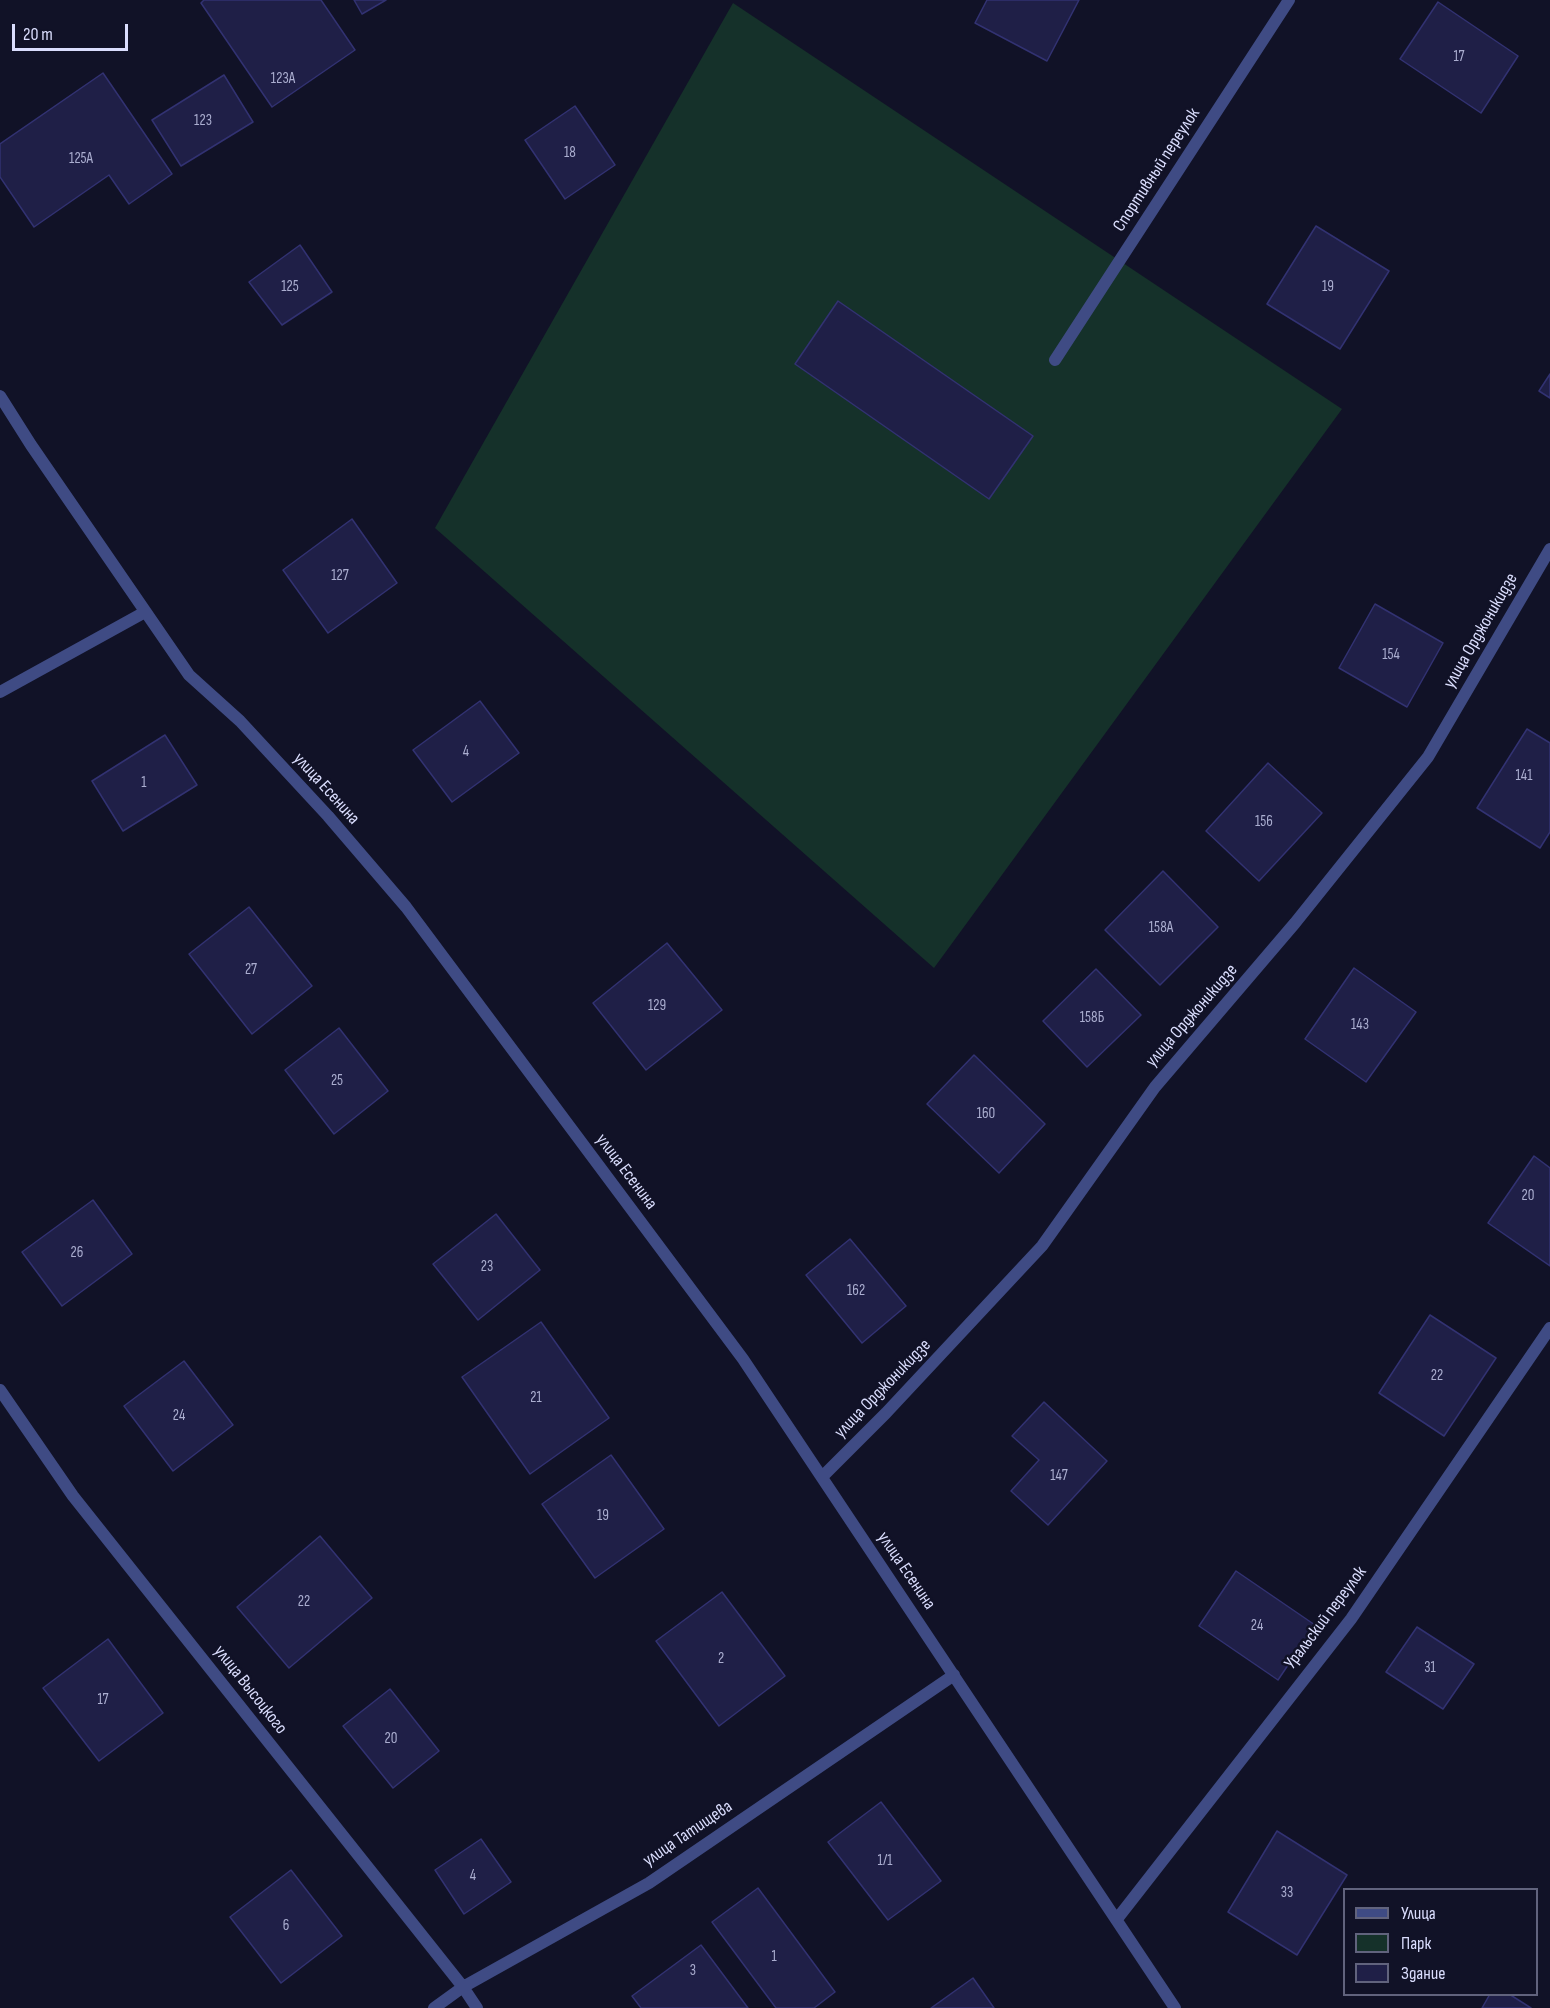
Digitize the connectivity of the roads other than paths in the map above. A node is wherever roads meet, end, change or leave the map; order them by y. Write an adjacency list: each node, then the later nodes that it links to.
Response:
1 (1289, 0): 2 (street, Спортивный переулок)
2 (1055, 360)
3 (0, 396): 5 (street, улица Есенина)
4 (1550, 549): 9 (street, улица Орджоникидзе)
5 (146, 612): 6 (street); 9 (street, улица Есенина)
6 (0, 692)
7 (1550, 1328): 11 (street, Уральский переулок)
8 (0, 1390): 12 (street, улица Высоцкого)
9 (822, 1477): 10 (street, улица Есенина)
10 (954, 1675): 11 (street, улица Есенина); 12 (street, улица Татищева)
11 (1116, 1919): 15 (street, улица Есенина)
12 (463, 1987): 13 (street, улица Татищева); 14 (street, улица Высоцкого)
13 (434, 2008)
14 (477, 2008)
15 (1175, 2008)

